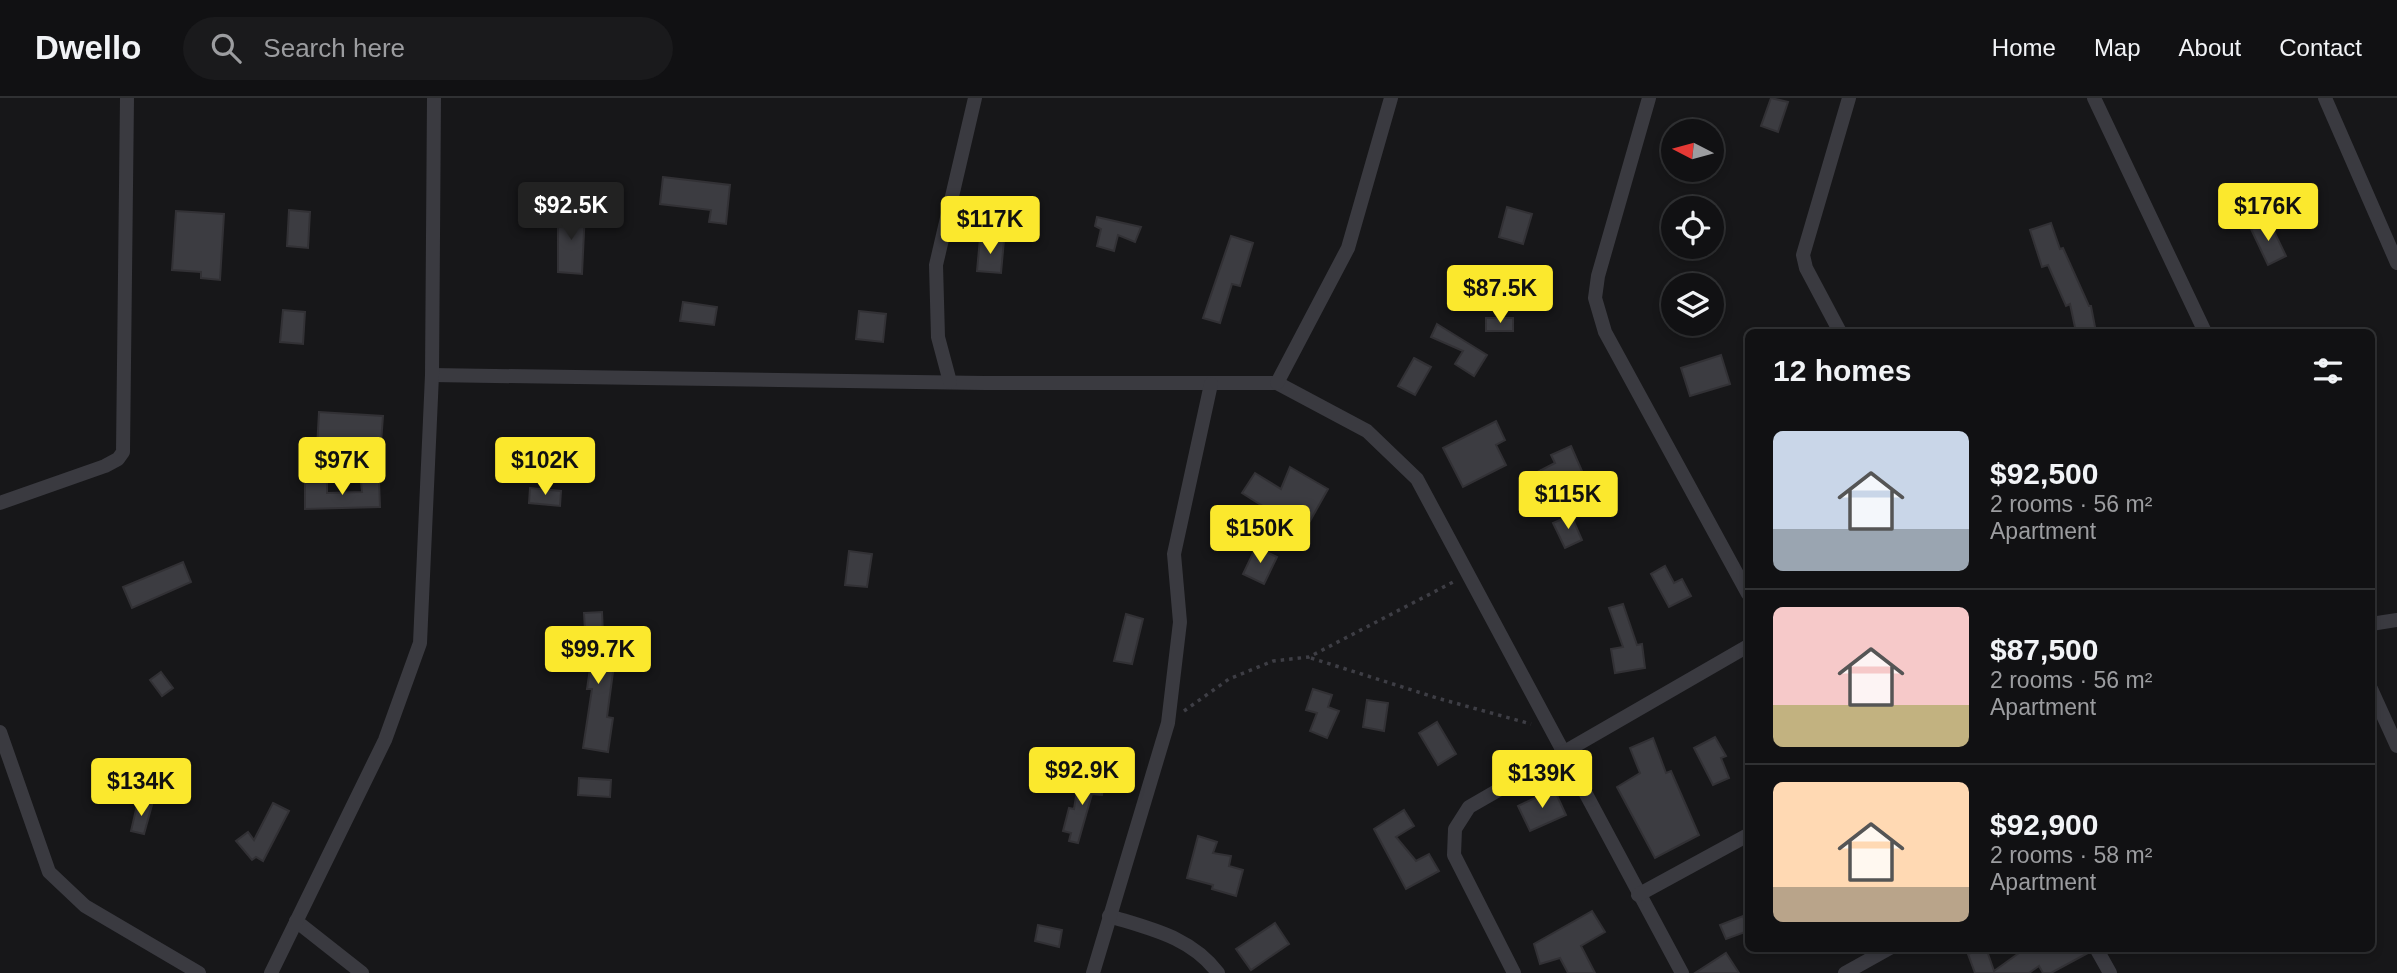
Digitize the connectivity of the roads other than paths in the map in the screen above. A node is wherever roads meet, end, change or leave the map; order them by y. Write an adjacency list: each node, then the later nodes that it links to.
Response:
1 (127, 98): 16 (street)
2 (434, 98): 12 (street)
3 (975, 98): 13 (street)
4 (1391, 98): 14 (street)
5 (1648, 98): 17 (street)
6 (1849, 98): 10 (street)
7 (2094, 98): 11 (street)
8 (2325, 98): 9 (street)
9 (2397, 263)
10 (1838, 329)
11 (2204, 329)
12 (432, 375): 13 (street); 28 (street)
13 (950, 382): 15 (street)
14 (1277, 383): 15 (street); 24 (street)
15 (1212, 384): 27 (street)
16 (0, 503)
17 (1745, 589)
18 (2397, 620): 19 (street)
19 (2375, 623)
20 (1745, 648): 24 (street)
21 (2375, 698): 23 (street)
22 (0, 732): 31 (street)
23 (2397, 746)
24 (1564, 750): 26 (street); 36 (street)
25 (1745, 837): 26 (street)
26 (1638, 895): 37 (street)
27 (1110, 916): 34 (street); 35 (street)
28 (296, 921): 32 (street); 33 (street)
29 (1883, 952): 38 (street)
30 (2098, 952): 39 (street)
31 (199, 973)
32 (271, 973)
33 (362, 973)
34 (1093, 973)
35 (1218, 973)
36 (1514, 973)
37 (1682, 973)
38 (1845, 973)
39 (2110, 973)

